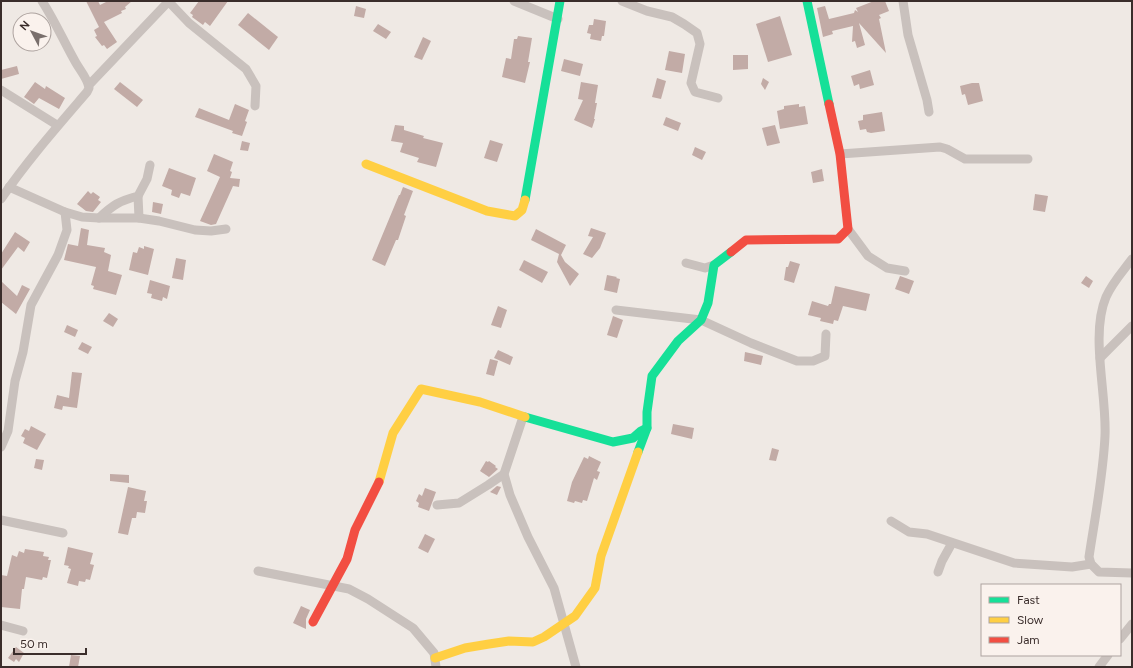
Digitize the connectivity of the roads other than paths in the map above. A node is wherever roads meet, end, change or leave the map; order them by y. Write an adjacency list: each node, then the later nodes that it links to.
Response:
1 (42, 1): 9 (street)
2 (168, 1): 9 (street); 12 (street)
3 (514, 1): 8 (street)
4 (560, 1): 8 (street)
5 (622, 1): 11 (street)
6 (807, 1): 15 (street)
7 (903, 1): 13 (street)
8 (558, 19): 17 (street)
9 (89, 85): 14 (street)
10 (1, 90): 14 (street)
11 (718, 98)
12 (254, 106)
13 (929, 112)
14 (57, 125): 19 (street)
15 (840, 154): 16 (street); 26 (street)
16 (1028, 159)
17 (366, 164)
18 (150, 165): 20 (street)
19 (9, 187): 21 (street); 22 (street)
20 (138, 196): 23 (street); 24 (street)
21 (1, 199)
22 (65, 212): 23 (street); 38 (street)
23 (99, 218): 24 (street)
24 (139, 218): 25 (street)
25 (226, 229)
26 (848, 229): 29 (street); 30 (street)
27 (1132, 259): 35 (street)
28 (686, 263): 29 (street)
29 (714, 265): 32 (street)
30 (905, 271)
31 (616, 310): 32 (street)
32 (701, 320): 34 (street); 37 (street)
33 (1132, 326): 35 (street)
34 (826, 334)
35 (1100, 358): 45 (street)
36 (523, 417): 37 (street); 39 (street); 49 (street)
37 (647, 428): 51 (street)
38 (1, 447)
39 (504, 474): 40 (street); 51 (street)
40 (437, 505)
41 (1, 520): 43 (street)
42 (891, 521): 44 (street)
43 (63, 532)
44 (952, 543): 45 (street); 47 (street)
45 (1091, 564): 48 (street)
46 (258, 571): 49 (street)
47 (938, 572)
48 (1132, 573)
49 (333, 586): 50 (street); 57 (street)
50 (313, 622)
51 (564, 623): 57 (street); 58 (street)
52 (1132, 624): 55 (street)
53 (1, 625): 54 (street)
54 (23, 631)
55 (1121, 638)
56 (1107, 656): 59 (street)
57 (435, 662)
58 (576, 667)
59 (1099, 667)

